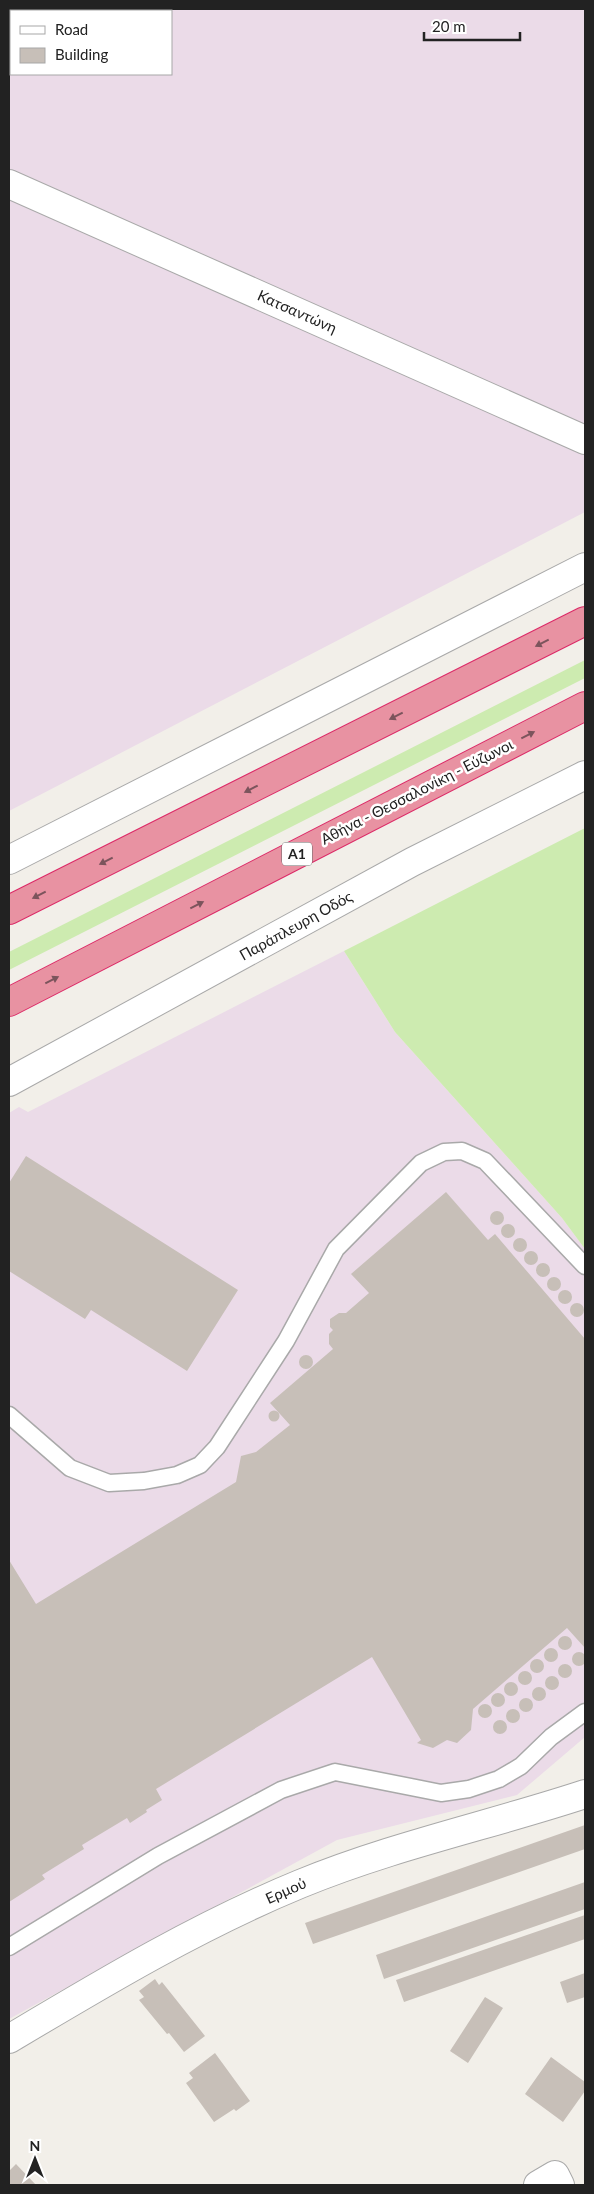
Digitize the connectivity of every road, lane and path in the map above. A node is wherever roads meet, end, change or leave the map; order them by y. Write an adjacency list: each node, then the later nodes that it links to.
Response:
1 (9, 184): 2 (street, Κατσαντώνη)
2 (585, 440)
3 (585, 567): 7 (street)
4 (585, 621): 8 (highway, one-way to 8)
5 (585, 706): 9 (highway, Αθήνα - Θεσσαλονίκη - Εύζωνοι / Α1, one-way to 5)
6 (585, 775): 10 (street, Παράπλευρη Οδός)
7 (9, 860)
8 (9, 910)
9 (9, 1002)
10 (9, 1082)
11 (585, 1266): 12 (lane)
12 (9, 1415)
13 (585, 1712): 15 (lane)
14 (585, 1794): 16 (street, Ερμού)
15 (9, 1947)
16 (9, 2039)
17 (538, 2185): 18 (street)
18 (560, 2185)

